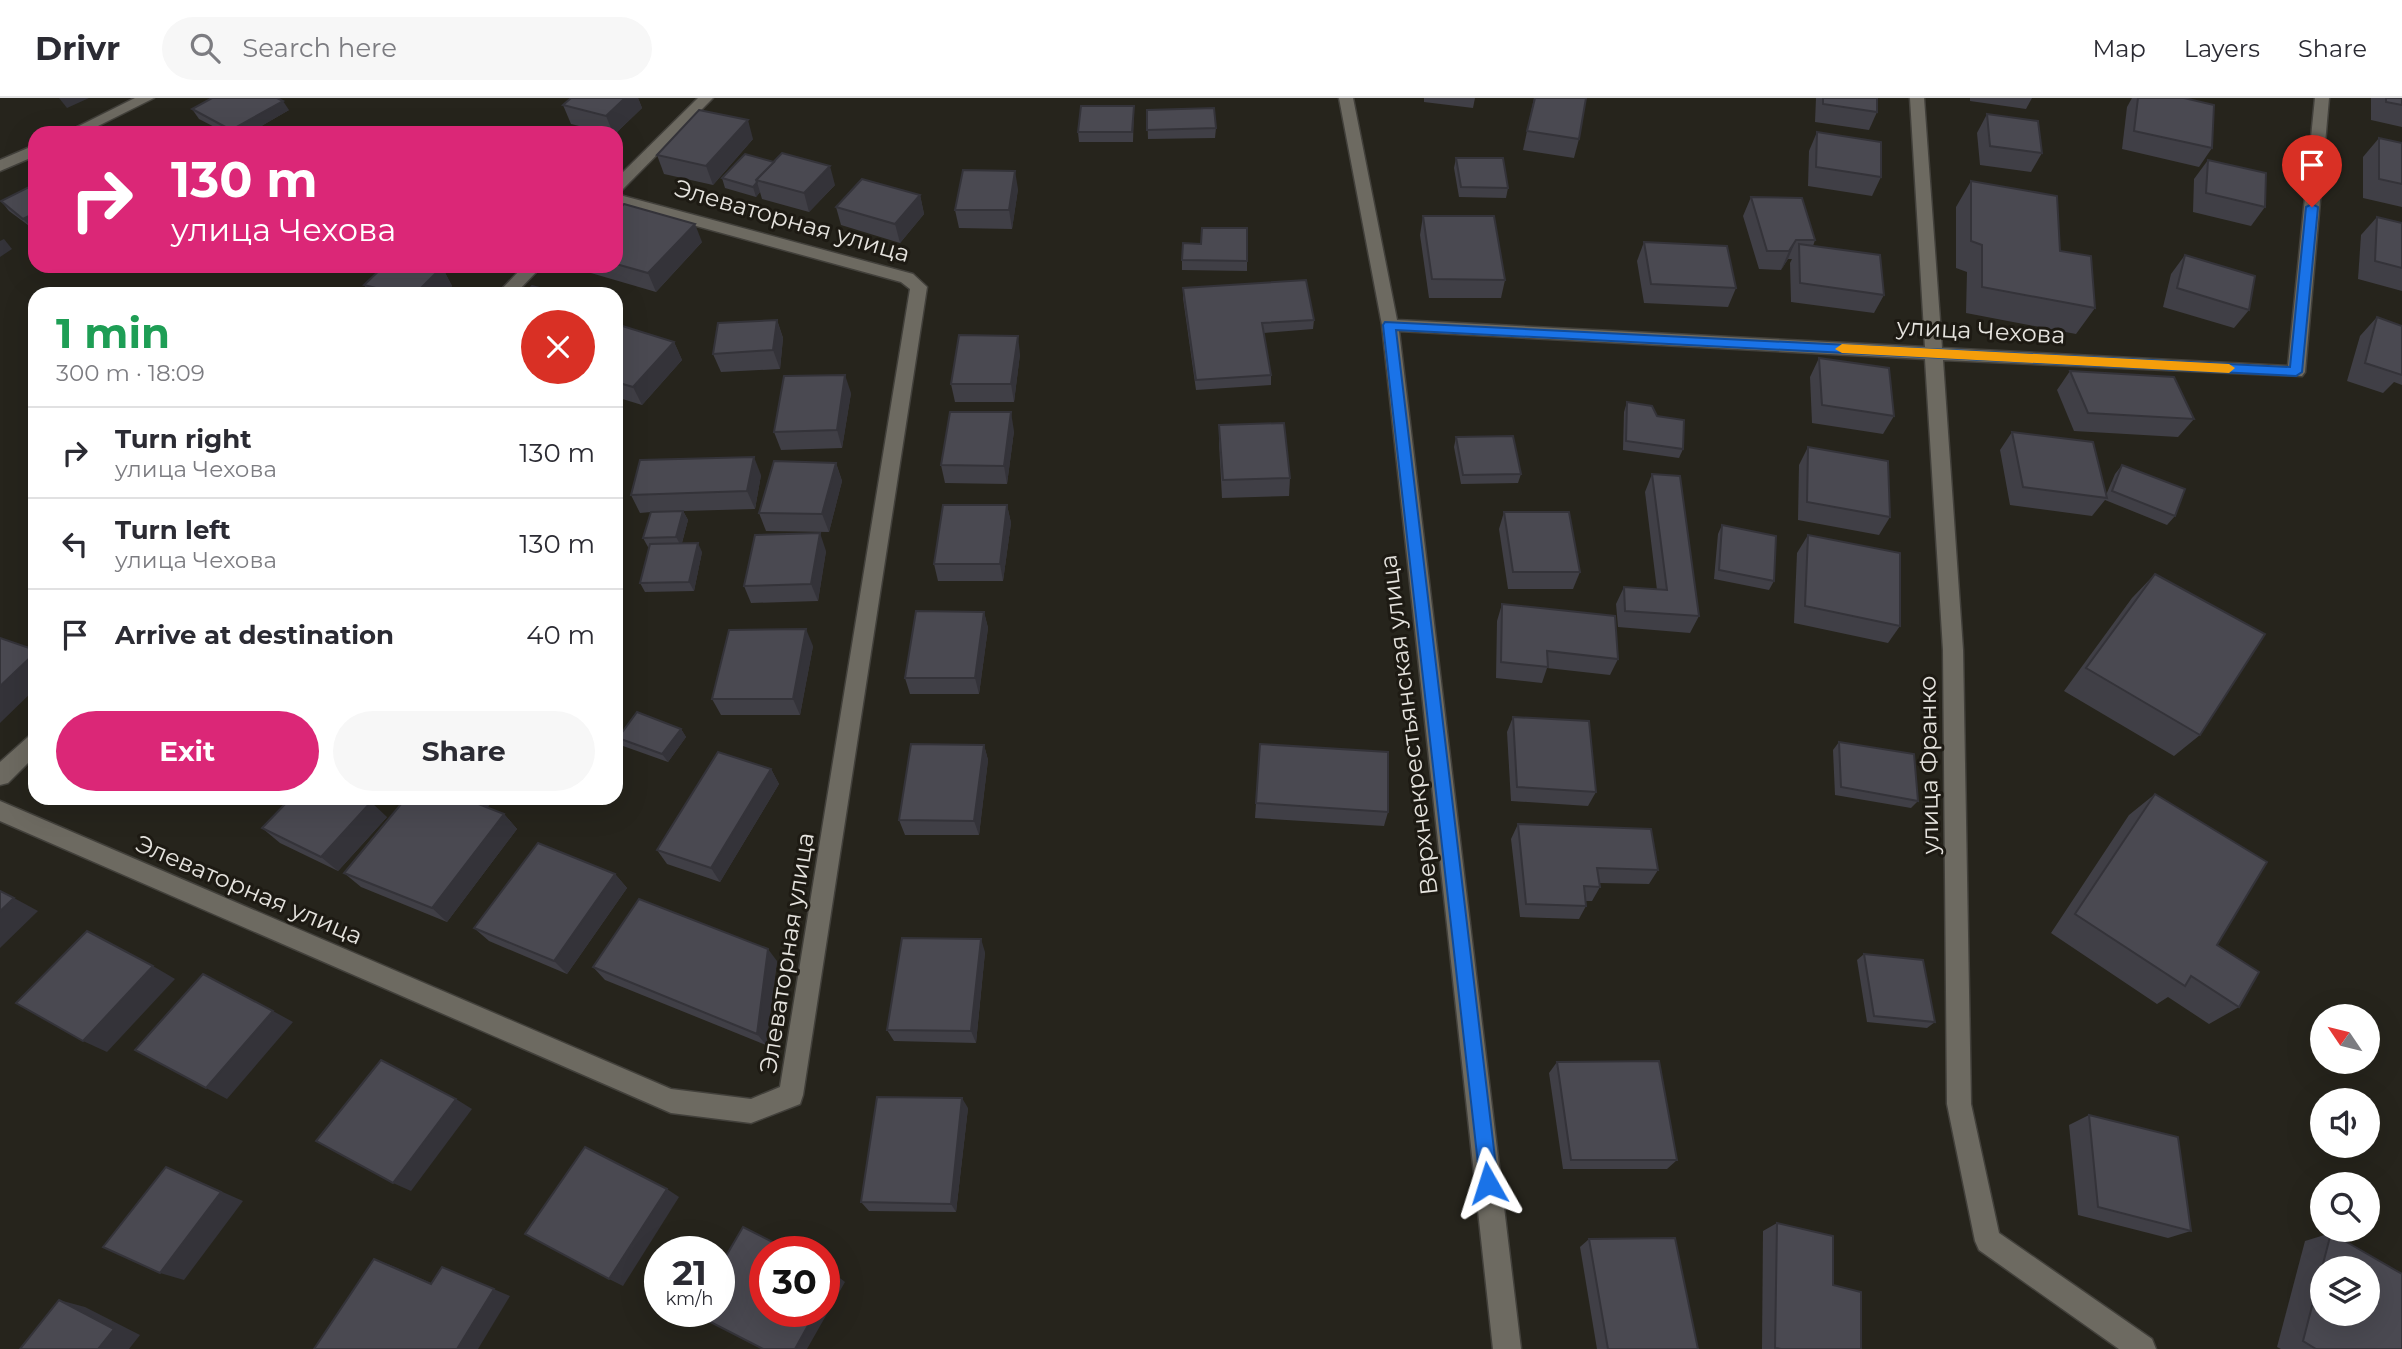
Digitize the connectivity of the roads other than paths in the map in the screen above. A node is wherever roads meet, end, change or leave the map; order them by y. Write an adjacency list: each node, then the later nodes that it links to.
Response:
1 (147, 98): 6 (street)
2 (706, 98): 9 (street)
3 (1346, 98): 13 (street, Верхнекрестьянская улица)
4 (1917, 98): 14 (street, улица Франко)
5 (2322, 98): 14 (street, улица Чехова)
6 (87, 126)
7 (28, 153): 8 (street)
8 (0, 166)
9 (623, 181)
10 (623, 201): 17 (street, Элеваторная улица)
11 (527, 273): 12 (street)
12 (512, 287)
13 (1390, 325): 14 (street, улица Чехова); 18 (street, Верхнекрестьянская улица)
14 (1933, 353): 19 (street, улица Франко)
15 (28, 750): 16 (street)
16 (0, 776)
17 (0, 811)
18 (1507, 1349)
19 (2142, 1349)

